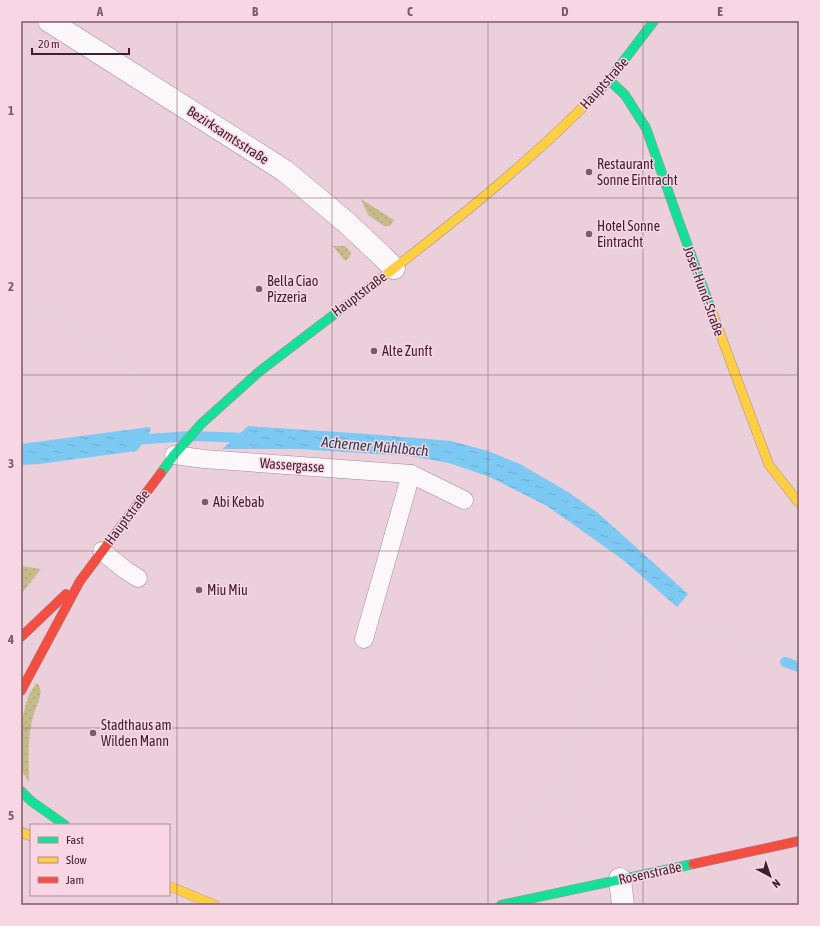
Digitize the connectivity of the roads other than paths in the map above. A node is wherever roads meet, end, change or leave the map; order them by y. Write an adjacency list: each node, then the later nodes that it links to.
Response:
1 (49, 21): 4 (street, Bezirksamtsstraße)
2 (654, 21): 3 (main road, Hauptstraße)
3 (609, 80): 4 (main road, Hauptstraße); 8 (main road, Josef-Hund-Straße)
4 (394, 268): 5 (main road, Hauptstraße)
5 (175, 453): 6 (lane, Wassergasse); 9 (main road, Hauptstraße)
6 (411, 474): 7 (lane, Wassergasse); 13 (lane)
7 (464, 500)
8 (799, 503)
9 (102, 551): 10 (lane); 11 (main road, Hauptstraße)
10 (138, 578)
11 (80, 581): 12 (main road, Hauptstraße); 14 (main road, Hauptstraße)
12 (21, 637)
13 (364, 639)
14 (21, 691)
15 (21, 791): 16 (main road)
16 (64, 824)
17 (799, 841): 18 (main road, Rosenstraße)
18 (620, 879): 20 (main road, Rosenstraße); 22 (street)
19 (170, 886): 21 (main road)
20 (504, 904)
21 (215, 905)
22 (623, 905)

